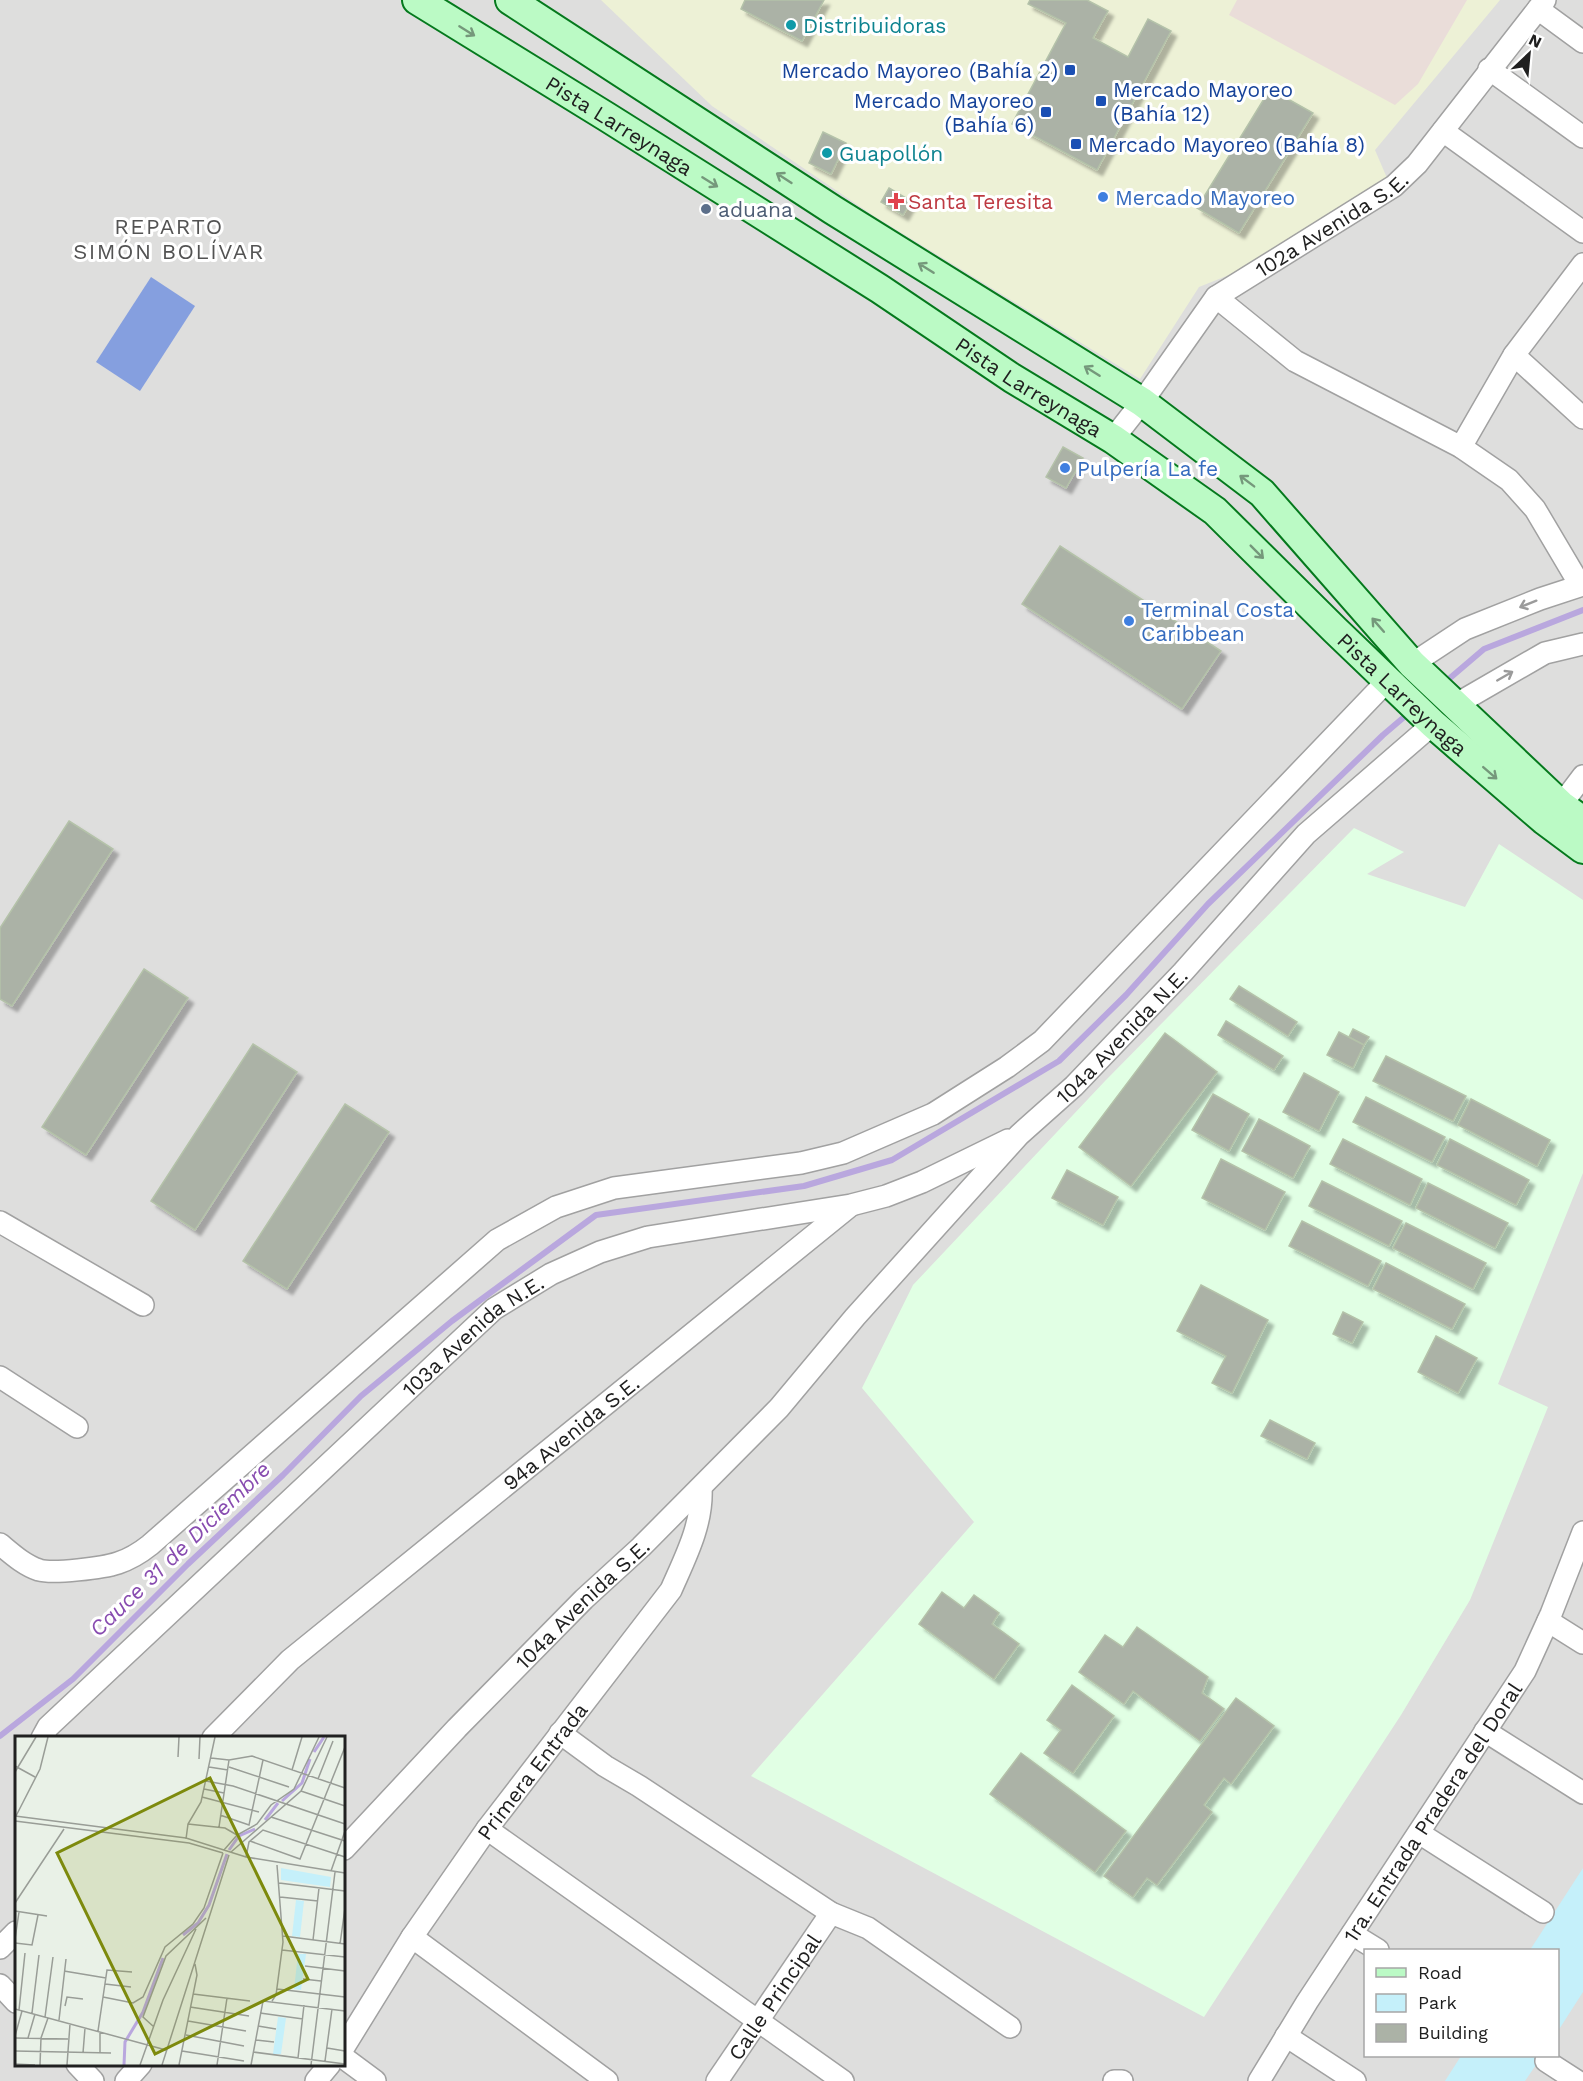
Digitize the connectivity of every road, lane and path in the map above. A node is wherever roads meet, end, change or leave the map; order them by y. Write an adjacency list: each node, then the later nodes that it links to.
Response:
1 (417, 0): 14 (main road, Pista Larreynaga, one-way to 14)
2 (510, 0): 12 (main road, Pista Larreynaga, one-way to 2)
3 (1542, 4): 4 (street); 5 (street, 102a Avenida S.E.)
4 (1583, 42)
5 (1489, 69): 6 (street, 102a Avenida S.E.); 7 (street)
6 (1443, 131): 8 (street); 10 (street, 102a Avenida S.E.)
7 (1583, 137)
8 (1583, 232)
9 (1583, 264): 11 (street)
10 (1216, 297): 12 (street, 102a Avenida S.E.); 15 (street)
11 (1514, 355): 13 (street); 15 (street)
12 (1142, 402): 14 (street, 102a Avenida S.E.); 18 (main road, Pista Larreynaga, one-way to 12)
13 (1583, 418)
14 (1113, 439): 19 (main road, Pista Larreynaga, one-way to 19)
15 (1461, 447): 16 (street)
16 (1581, 585): 18 (street, one-way to 18)
17 (1583, 644): 20 (street, one-way to 17)
18 (1415, 666): 20 (main road, Pista Larreynaga)
19 (1392, 683): 21 (main road, Pista Larreynaga); 34 (street)
20 (1453, 703): 23 (main road, Pista Larreynaga)
21 (1432, 722): 24 (main road, Pista Larreynaga, one-way to 24); 25 (street, 104a Avenida N.E.)
22 (1583, 776): 23 (street)
23 (1572, 813)
24 (1583, 849)
25 (1019, 1135): 26 (street, 103a Avenida N.E.); 29 (street, 104a Avenida N.E.)
26 (851, 1205): 39 (street, 103a Avenida N.E.); 40 (street, 94a Avenida S.E.)
27 (0, 1222): 28 (street)
28 (143, 1305)
29 (820, 1358): 32 (street, 104a Avenida S.E.)
30 (0, 1377): 31 (street)
31 (76, 1427)
32 (701, 1488): 38 (street, Primera Entrada); 44 (street, 104a Avenida S.E.)
33 (1583, 1532): 35 (street, 1ra. Entrada Pradera del Doral)
34 (0, 1544)
35 (1548, 1621): 36 (street); 37 (street, 1ra. Entrada Pradera del Doral)
36 (1583, 1643)
37 (1485, 1731): 41 (street); 43 (street, 1ra. Entrada Pradera del Doral)
38 (560, 1733): 42 (street, Primera Entrada); 46 (street)
39 (43, 1736)
40 (214, 1736)
41 (1583, 1793)
42 (487, 1829): 49 (street, Primera Entrada); 54 (street)
43 (1419, 1833): 45 (street); 48 (street, 1ra. Entrada Pradera del Doral)
44 (345, 1848)
45 (1543, 1912)
46 (831, 1913): 54 (street, Calle Principal); 55 (street)
47 (15, 1933): 50 (street)
48 (1352, 1934): 51 (street); 56 (street, 1ra. Entrada Pradera del Doral)
49 (412, 1937): 57 (street, Primera Entrada); 67 (street)
50 (0, 1948)
51 (1376, 1949)
52 (0, 1985): 53 (street)
53 (15, 2001)
54 (758, 2022): 68 (street, Calle Principal); 69 (street)
55 (1010, 2027)
56 (1286, 2036): 72 (street, 1ra. Entrada Pradera del Doral); 73 (street)
57 (345, 2045)
58 (345, 2059): 66 (street)
59 (1546, 2061): 74 (street)
60 (79, 2066): 63 (street)
61 (139, 2066): 64 (street)
62 (328, 2066): 65 (street)
63 (93, 2081)
64 (126, 2081)
65 (316, 2081)
66 (375, 2081)
67 (607, 2081)
68 (717, 2081)
69 (843, 2081)
70 (1114, 2081): 71 (street)
71 (1122, 2081)
72 (1259, 2081)
73 (1355, 2081)
74 (1577, 2081)

